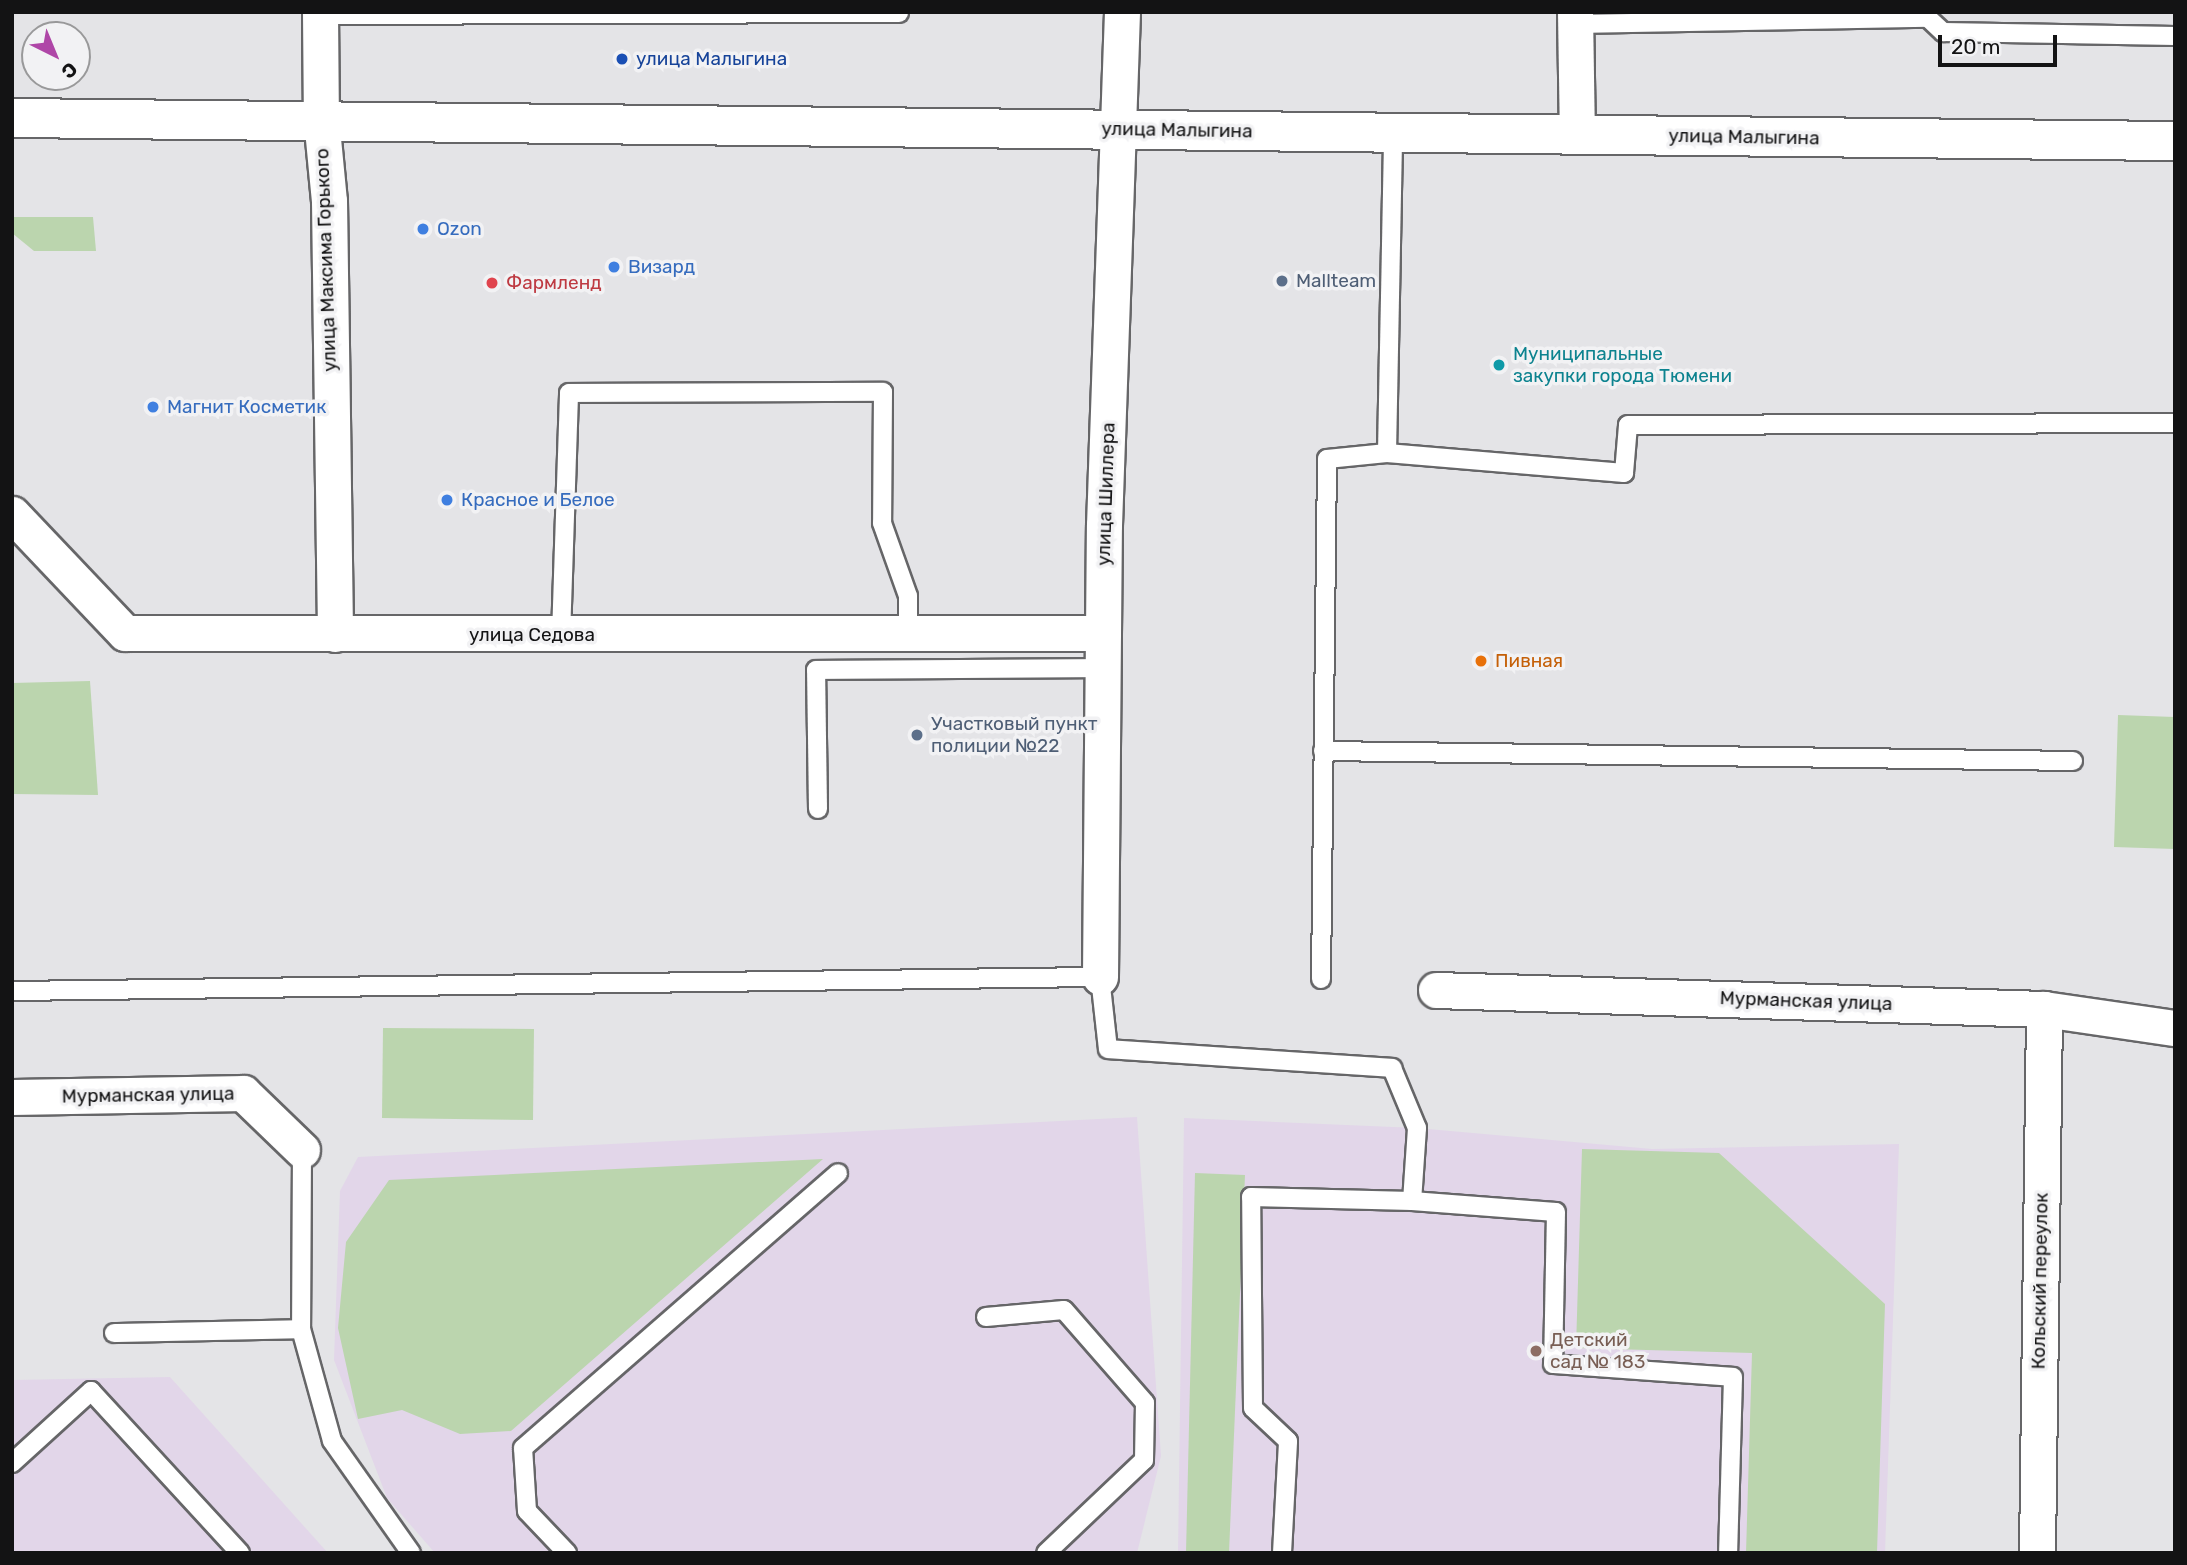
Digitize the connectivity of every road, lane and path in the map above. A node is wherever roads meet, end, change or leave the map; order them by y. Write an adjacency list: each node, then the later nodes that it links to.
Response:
1 (1122, 12): 8 (street, улица Шиллера)
2 (899, 13): 3 (lane)
3 (320, 14): 7 (street, улица Максима Горького)
4 (1575, 18): 5 (lane); 10 (street)
5 (2175, 36)
6 (12, 118): 7 (street, улица Малыгина)
7 (321, 118): 8 (street, улица Малыгина); 16 (street, улица Максима Горького)
8 (1119, 130): 9 (street, улица Малыгина); 15 (street, улица Шиллера)
9 (1393, 132): 10 (street, улица Малыгина); 13 (lane)
10 (1577, 135): 11 (street, улица Малыгина)
11 (2175, 141)
12 (2175, 423): 13 (lane)
13 (1387, 453): 20 (lane)
14 (12, 514): 16 (street, улица Седова)
15 (1103, 633): 17 (street, улица Седова); 19 (street, улица Шиллера)
16 (335, 634): 18 (street, улица Седова)
17 (908, 634): 18 (street, улица Седова); 18 (lane)
18 (561, 636)
19 (1103, 668): 22 (lane); 23 (street, улица Шиллера)
20 (1323, 751): 21 (lane); 24 (lane)
21 (2073, 761)
22 (818, 809)
23 (1100, 976): 26 (lane); 32 (lane)
24 (1321, 979)
25 (1436, 990): 27 (street, Мурманская улица)
26 (12, 991)
27 (2044, 1009): 28 (street, Мурманская улица); 43 (street, Кольский переулок)
28 (2175, 1028)
29 (12, 1097): 30 (street, Мурманская улица)
30 (302, 1150): 34 (lane)
31 (838, 1173): 39 (lane)
32 (1412, 1201): 41 (lane); 42 (lane)
33 (986, 1317): 40 (lane)
34 (301, 1329): 35 (lane); 38 (lane)
35 (114, 1333)
36 (12, 1463): 37 (lane)
37 (240, 1553)
38 (411, 1553)
39 (567, 1553)
40 (1046, 1553)
41 (1282, 1553)
42 (1728, 1553)
43 (2037, 1553)

